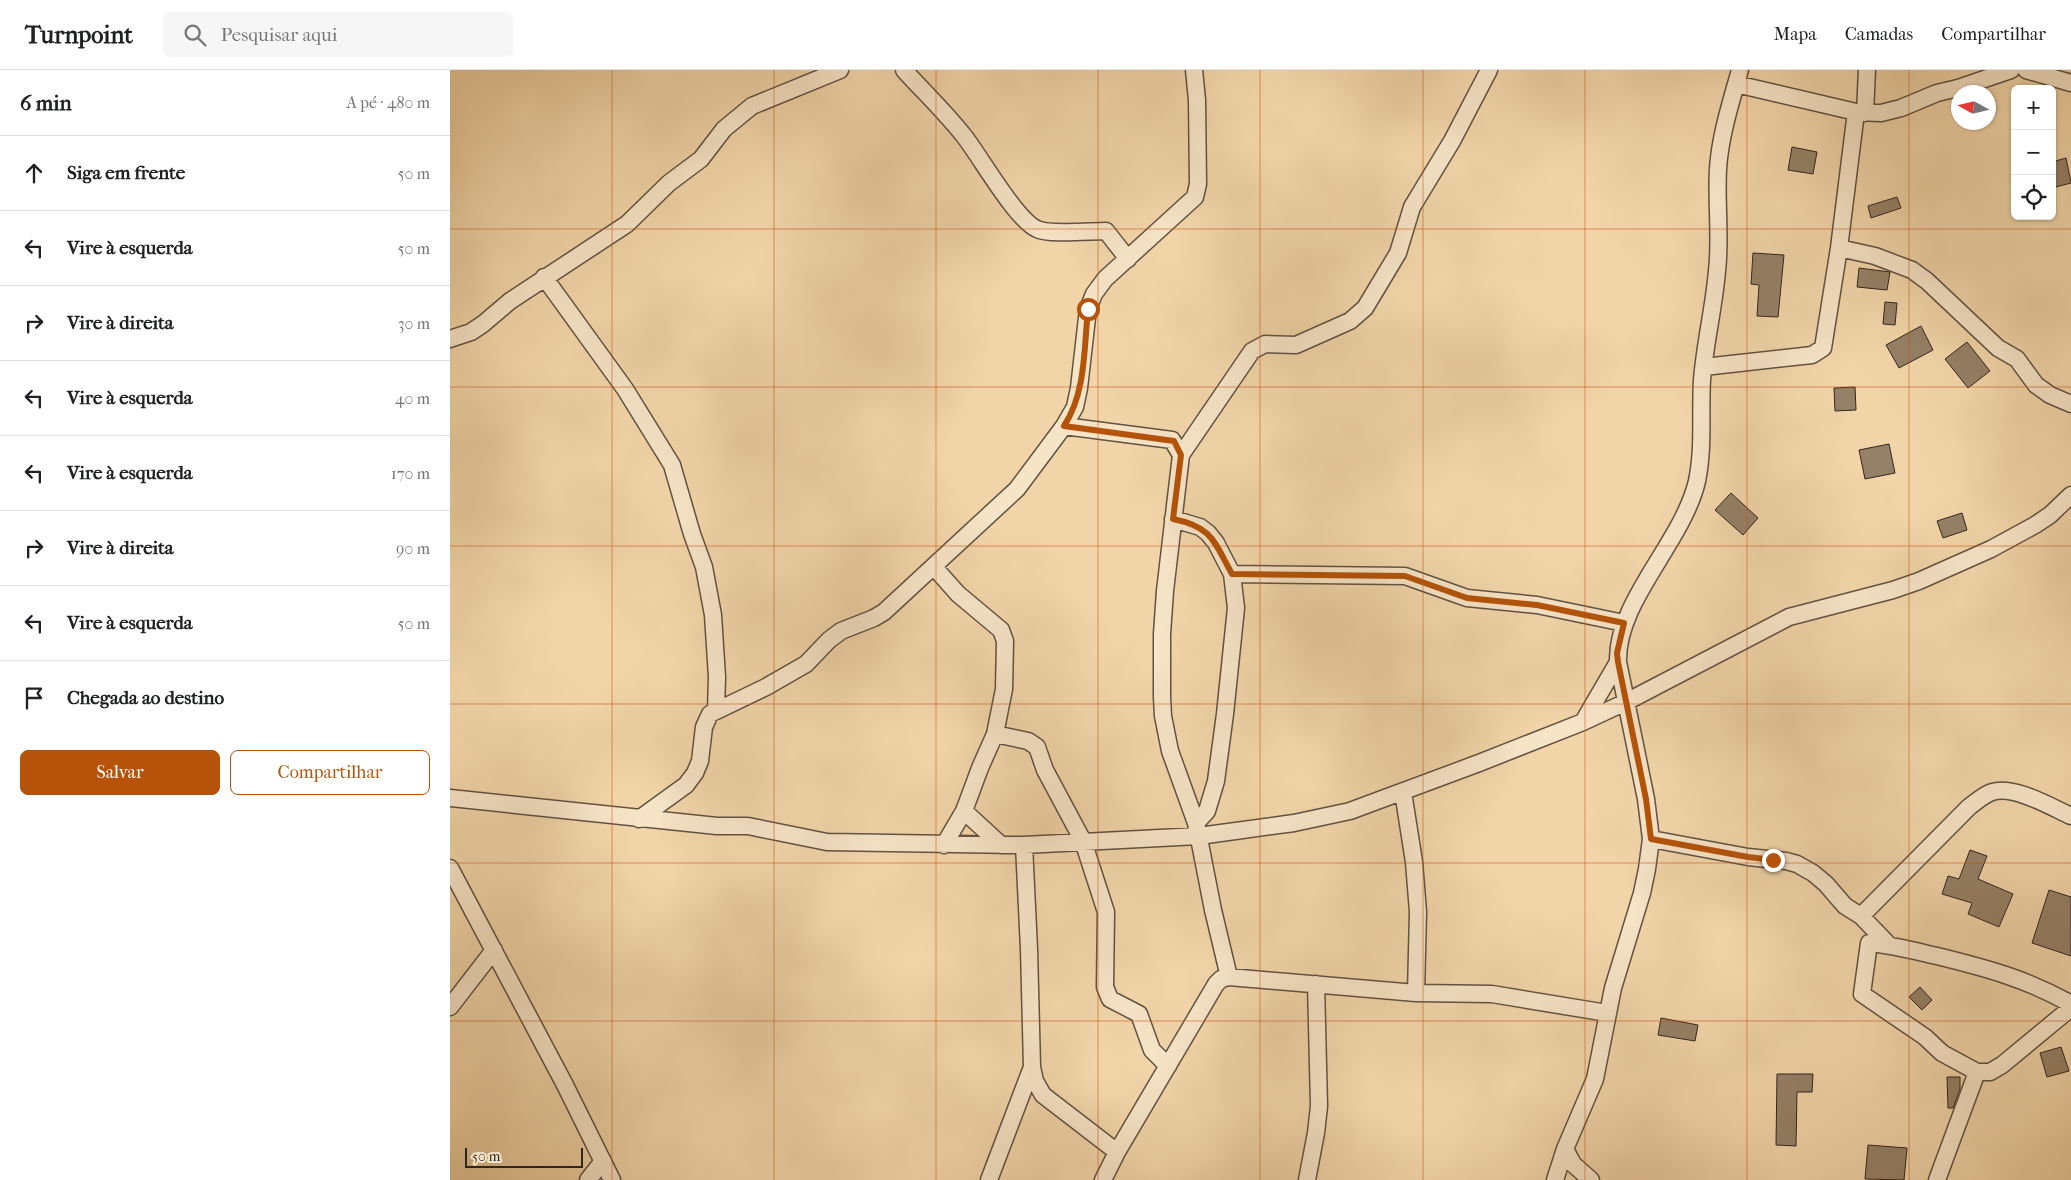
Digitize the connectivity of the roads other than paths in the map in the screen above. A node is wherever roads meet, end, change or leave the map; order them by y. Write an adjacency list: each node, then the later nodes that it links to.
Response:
1 (840, 70): 13 (street)
2 (904, 70): 12 (street)
3 (1194, 70): 12 (street)
4 (1489, 70): 18 (street)
5 (1867, 70): 10 (street)
6 (2011, 70): 10 (street)
7 (2026, 70): 9 (street)
8 (1736, 74): 10 (street); 15 (street)
9 (2071, 83)
10 (1861, 113): 11 (street)
11 (1839, 248): 15 (street); 16 (street)
12 (1128, 259): 17 (street)
13 (544, 277): 14 (street); 26 (street)
14 (450, 339)
15 (1704, 368): 23 (street)
16 (2071, 404)
17 (1064, 426): 18 (street); 21 (street)
18 (1181, 455): 20 (street)
19 (2071, 495): 25 (street)
20 (1173, 519): 22 (street); 34 (street)
21 (934, 567): 26 (street); 28 (street)
22 (1232, 574): 23 (street); 34 (street)
23 (1624, 623): 24 (street)
24 (1618, 662): 25 (street); 27 (street)
25 (1626, 702): 27 (street); 35 (street)
26 (716, 710): 33 (street)
27 (1583, 722): 29 (street)
28 (996, 734): 31 (street); 36 (street)
29 (1403, 792): 34 (street); 46 (street)
30 (450, 798): 33 (street)
31 (964, 810): 37 (street); 38 (street)
32 (2071, 816): 41 (street)
33 (639, 819): 37 (street)
34 (1198, 829): 36 (street); 44 (street)
35 (1651, 839): 41 (street); 50 (street)
36 (1083, 841): 39 (street); 51 (street)
37 (944, 845): 38 (street)
38 (1001, 845): 39 (street)
39 (1024, 845): 52 (street)
40 (450, 868): 43 (street)
41 (1861, 916): 42 (street)
42 (1888, 944): 47 (street); 53 (street)
43 (494, 950): 48 (street); 56 (street)
44 (1228, 977): 45 (street); 51 (street)
45 (1316, 984): 46 (street); 61 (street)
46 (1416, 993): 50 (street)
47 (2071, 1004)
48 (450, 1007)
49 (2071, 1008): 53 (street)
50 (1607, 1013): 54 (street)
51 (1168, 1066): 55 (street)
52 (1032, 1068): 55 (street); 59 (street)
53 (1977, 1072): 64 (street)
54 (1565, 1149): 62 (street); 63 (street)
55 (1117, 1152): 60 (street)
56 (603, 1161): 57 (street); 58 (street)
57 (588, 1180)
58 (612, 1180)
59 (989, 1180)
60 (1103, 1180)
61 (1307, 1180)
62 (1555, 1180)
63 (1591, 1180)
64 (1937, 1180)

